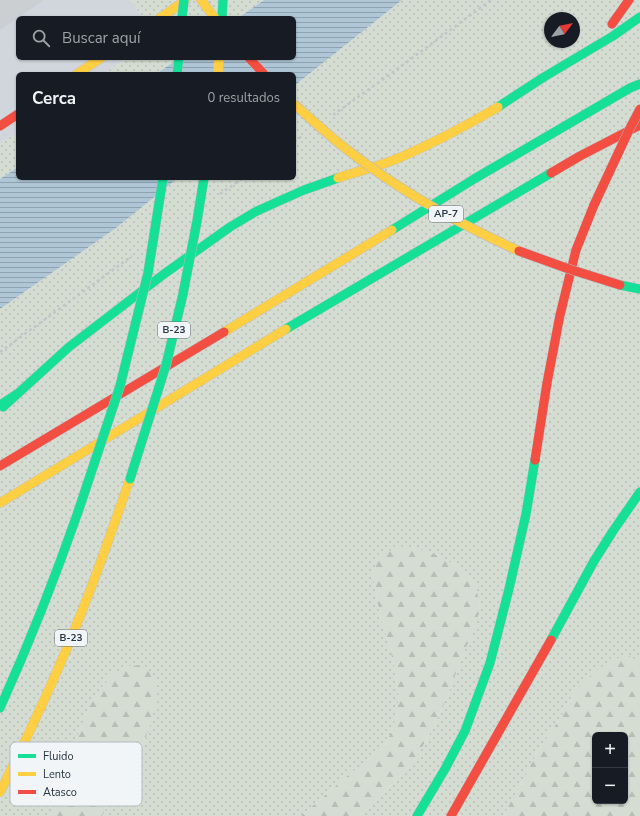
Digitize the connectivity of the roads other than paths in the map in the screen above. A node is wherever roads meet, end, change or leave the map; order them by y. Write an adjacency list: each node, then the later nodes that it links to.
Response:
1 (185, 0): 6 (main road); 7 (main road, bridge)
2 (201, 0): 8 (main road)
3 (223, 0): 9 (main road)
4 (629, 0): 11 (main road)
5 (638, 0): 11 (main road)
6 (163, 16)
7 (182, 16)
8 (213, 16)
9 (222, 16)
10 (640, 17): 20 (main road)
11 (605, 29): 20 (main road)
12 (98, 60): 16 (main road)
13 (178, 60): 17 (main road)
14 (219, 60): 18 (main road)
15 (250, 60): 19 (main road)
16 (80, 72)
17 (177, 72)
18 (218, 72)
19 (262, 72)
20 (544, 77): 30 (main road)
21 (640, 84): 33 (main road)
22 (296, 106): 29 (main road, AP-7, bridge)
23 (640, 109): 40 (main road, bridge)
24 (16, 115): 26 (main road)
25 (640, 125): 35 (main road)
26 (0, 126)
27 (163, 180): 36 (main road, bridge)
28 (204, 180): 37 (main road, B-23, bridge)
29 (640, 290)
30 (17, 394): 31 (main road); 32 (main road)
31 (0, 405)
32 (0, 410)
33 (0, 466)
34 (640, 492): 41 (main road)
35 (0, 503)
36 (0, 708)
37 (24, 742)
38 (10, 772): 39 (main road, B-23, bridge)
39 (0, 792)
40 (417, 816)
41 (451, 816)

